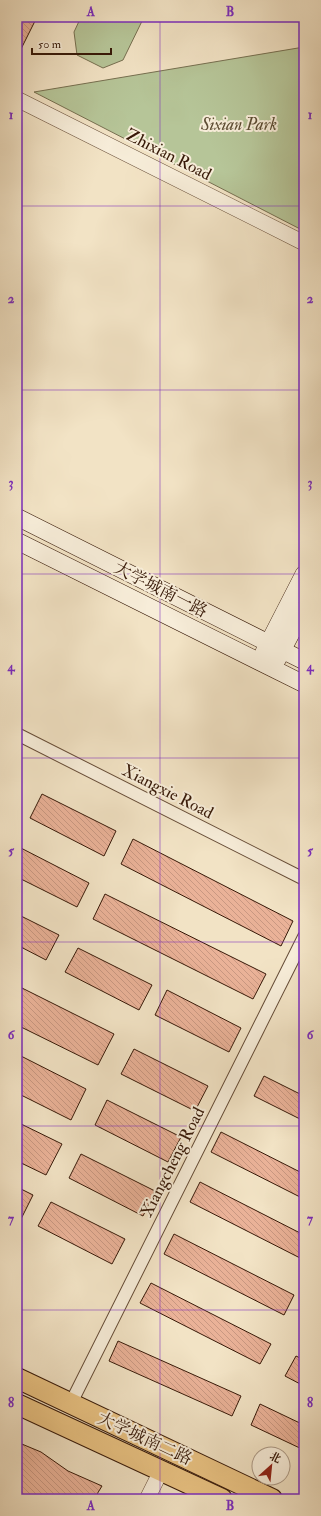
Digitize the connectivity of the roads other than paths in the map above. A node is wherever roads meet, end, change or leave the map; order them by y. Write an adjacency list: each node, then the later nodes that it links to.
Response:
1 (17, 99): 2 (street, Zhixian Road)
2 (304, 243)
3 (17, 517): 7 (main road, 大学城南一路)
4 (17, 541): 9 (main road, 大学城南一路)
5 (304, 574): 7 (main road)
6 (304, 609): 7 (main road)
7 (275, 646): 8 (main road, 大学城南一路); 9 (main road)
8 (304, 661)
9 (267, 664): 10 (main road, 大学城南一路)
10 (304, 684)
11 (17, 734): 12 (street, Xiangxie Road)
12 (304, 879)
13 (304, 937): 15 (street, Xiangcheng Road)
14 (17, 1378): 15 (highway, 大学城南二路)
15 (71, 1403): 20 (highway, 大学城南二路)
16 (17, 1404): 17 (highway, 大学城南二路)
17 (161, 1471): 18 (street); 19 (highway, 大学城南二路)
18 (147, 1499)
19 (222, 1499)
20 (272, 1499)

